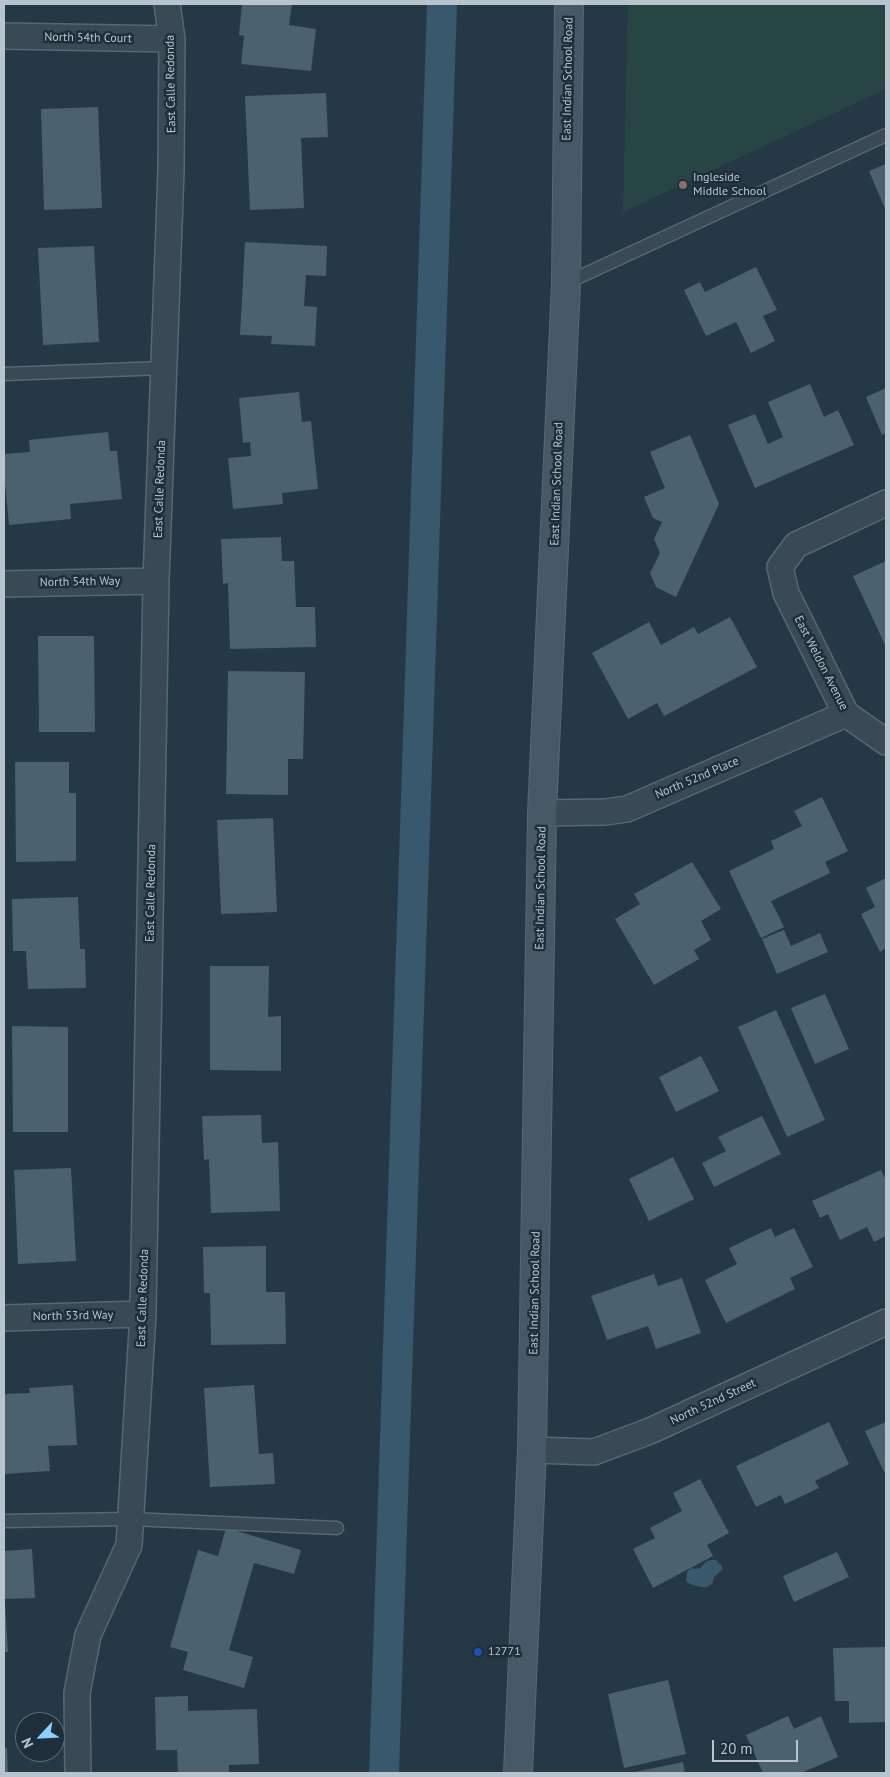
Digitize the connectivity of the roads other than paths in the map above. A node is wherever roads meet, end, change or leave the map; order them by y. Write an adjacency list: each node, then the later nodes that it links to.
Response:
1 (167, 4): 4 (street, East Calle Redonda)
2 (569, 4): 6 (main road, East Indian School Road)
3 (4, 36): 4 (street, North 54th Court)
4 (172, 39): 7 (street, East Calle Redonda)
5 (886, 135): 6 (lane)
6 (566, 283): 14 (main road, East Indian School Road)
7 (164, 368): 8 (lane); 10 (street, East Calle Redonda)
8 (4, 374)
9 (886, 503): 12 (street, East Weldon Avenue)
10 (156, 581): 11 (street, North 54th Way); 15 (street, East Calle Redonda)
11 (4, 584)
12 (846, 714): 13 (street, East Weldon Avenue); 14 (street, North 52nd Place)
13 (886, 742)
14 (542, 813): 18 (main road, East Indian School Road)
15 (143, 1314): 16 (street, North 53rd Way); 19 (street, East Calle Redonda)
16 (4, 1318)
17 (886, 1322): 18 (street, North 52nd Street)
18 (532, 1450): 23 (main road, East Indian School Road)
19 (130, 1519): 20 (lane); 21 (lane); 22 (street, East Calle Redonda)
20 (4, 1521)
21 (337, 1528)
22 (78, 1773)
23 (518, 1773)

